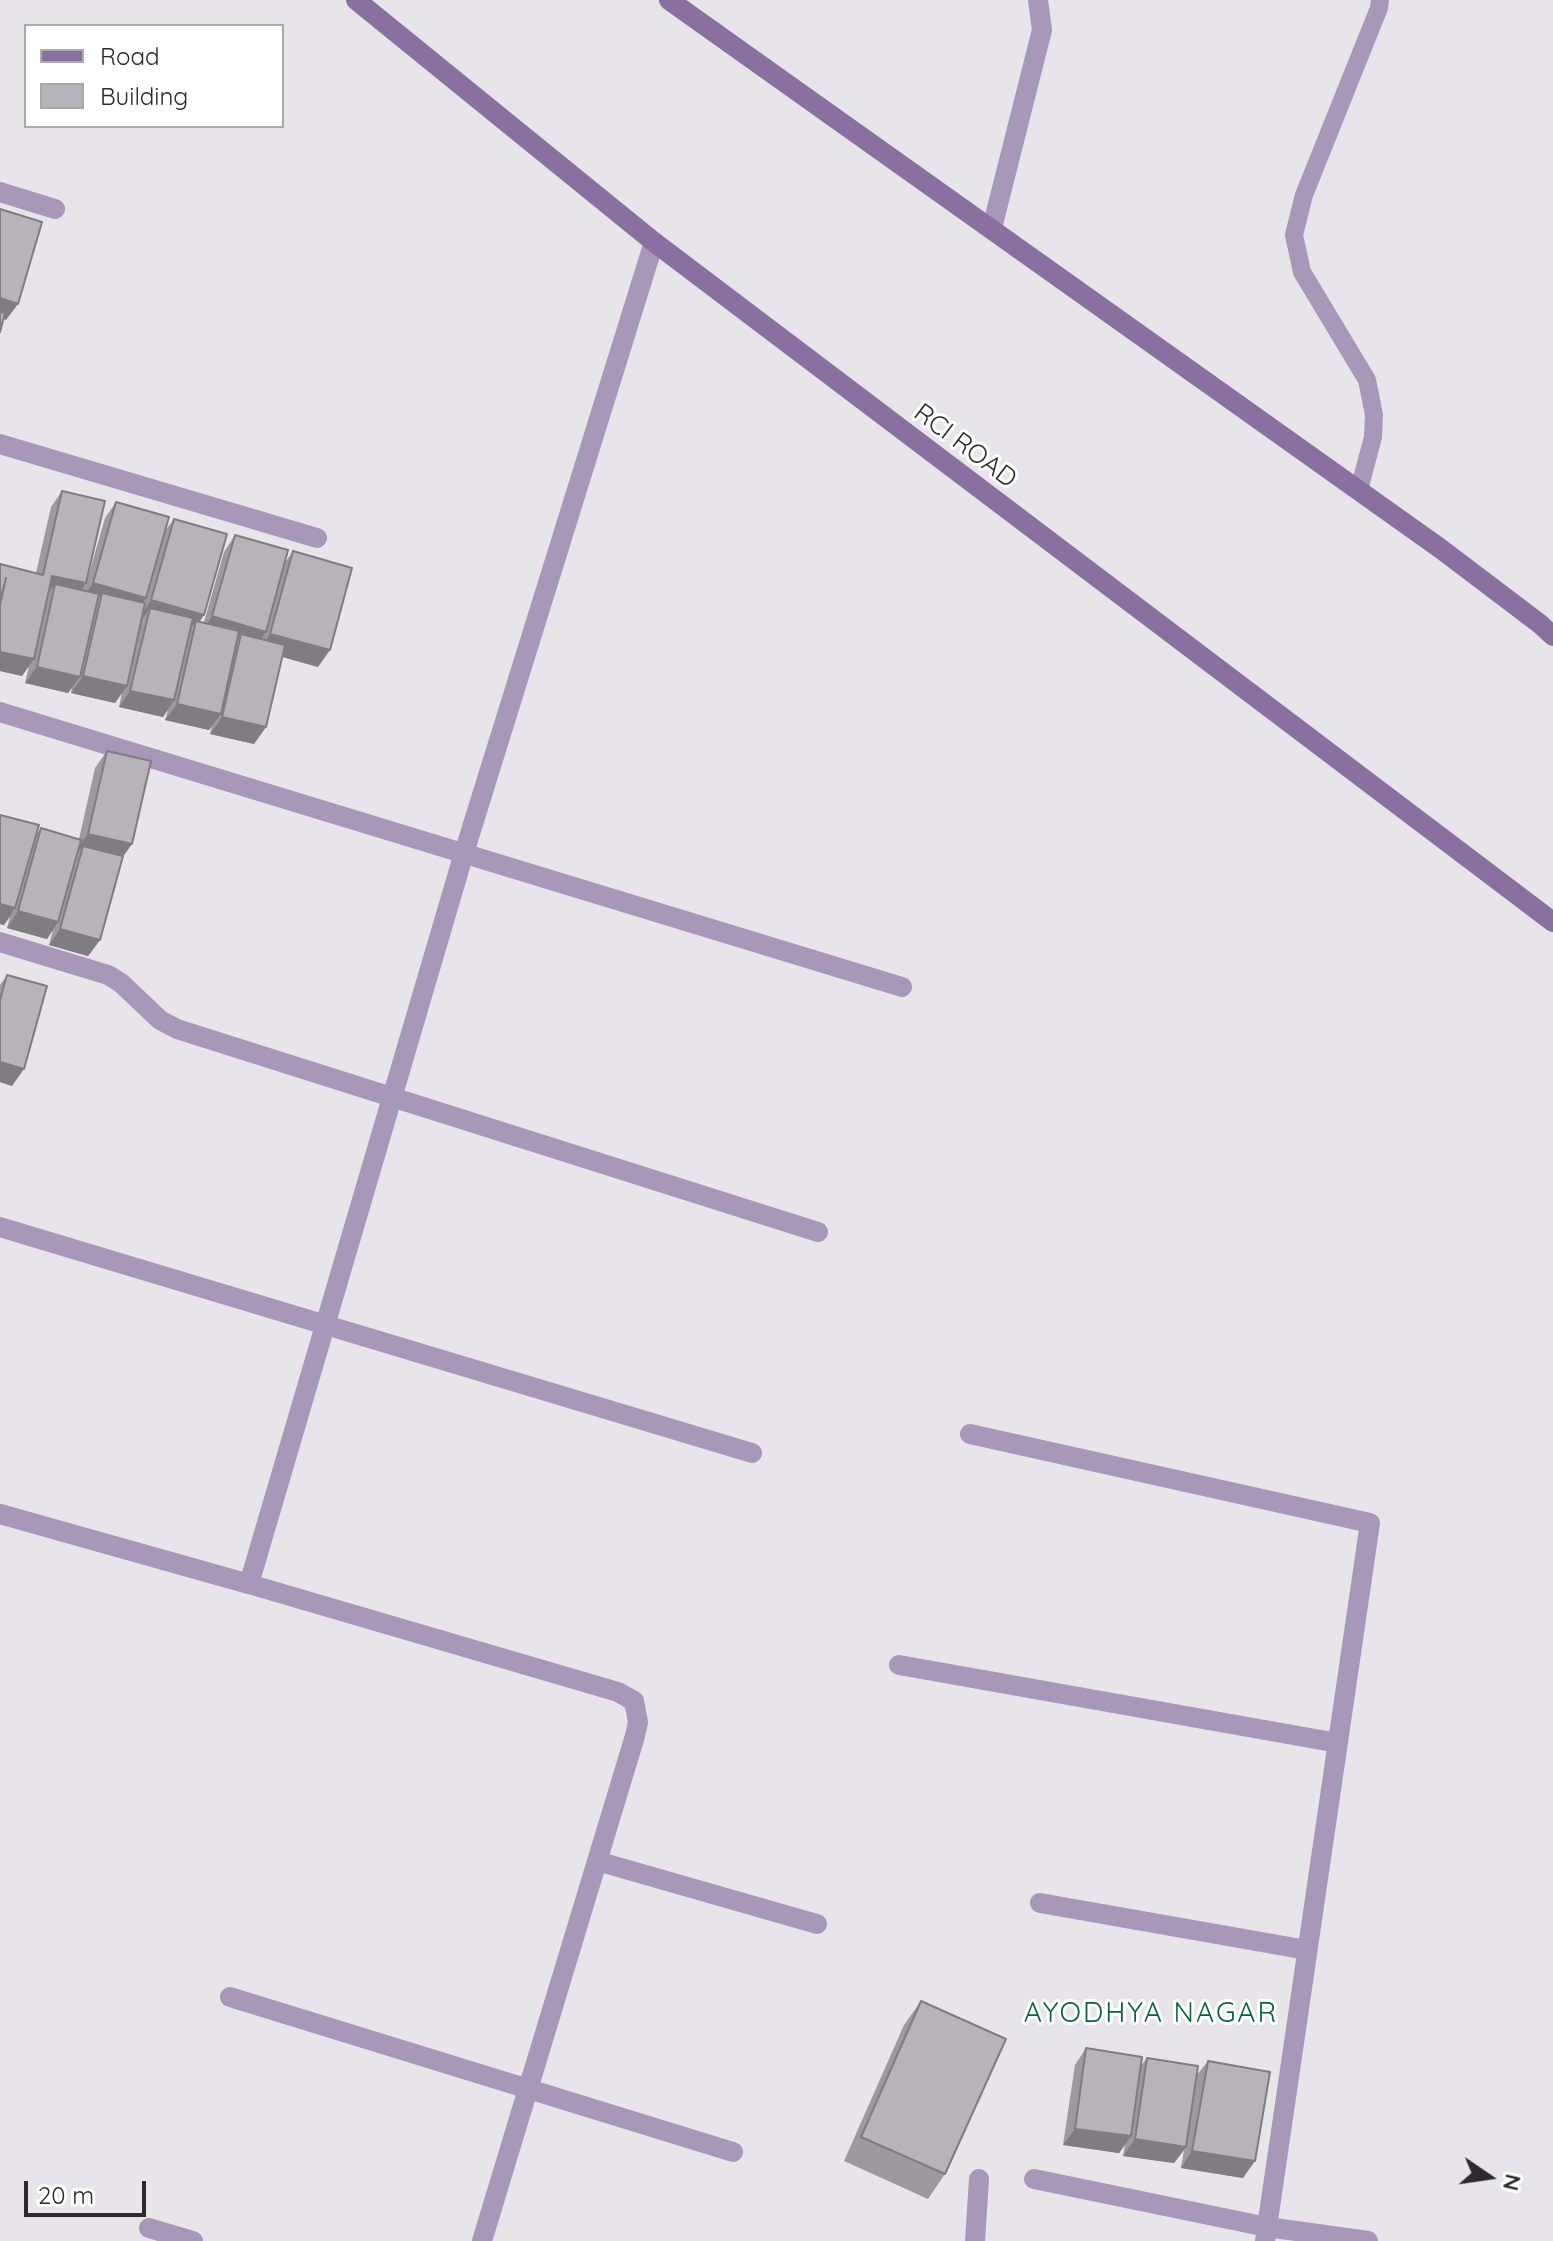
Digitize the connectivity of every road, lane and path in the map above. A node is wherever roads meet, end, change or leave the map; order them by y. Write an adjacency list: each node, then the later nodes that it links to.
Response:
1 (356, 0): 8 (main road, RCI ROAD)
2 (669, 0): 7 (main road)
3 (1038, 0): 7 (street)
4 (1380, 0): 10 (lane)
5 (0, 192): 6 (street)
6 (55, 209)
7 (992, 228): 10 (main road)
8 (654, 242): 14 (street); 15 (main road, RCI ROAD)
9 (0, 444): 11 (street)
10 (1359, 490): 12 (main road)
11 (317, 538)
12 (1553, 636)
13 (0, 712): 14 (street)
14 (464, 853): 17 (street); 18 (street)
15 (1553, 922)
16 (0, 942): 18 (street)
17 (902, 987)
18 (392, 1099): 20 (street); 21 (street)
19 (0, 1227): 21 (street)
20 (818, 1232)
21 (325, 1325): 23 (street); 25 (street)
22 (970, 1434): 27 (street)
23 (752, 1453)
24 (0, 1514): 25 (street)
25 (249, 1584): 28 (street)
26 (899, 1665): 27 (street)
27 (1338, 1743): 31 (street)
28 (597, 1861): 30 (street); 33 (street)
29 (1040, 1903): 31 (street)
30 (817, 1924)
31 (1307, 1950): 38 (street)
32 (230, 1997): 33 (street)
33 (527, 2089): 34 (street); 40 (street)
34 (733, 2152)
35 (979, 2179): 41 (street)
36 (1034, 2179): 38 (street)
37 (149, 2228): 39 (street)
38 (1266, 2234): 42 (street)
39 (193, 2241)
40 (482, 2241)
41 (975, 2241)
42 (1368, 2241)

